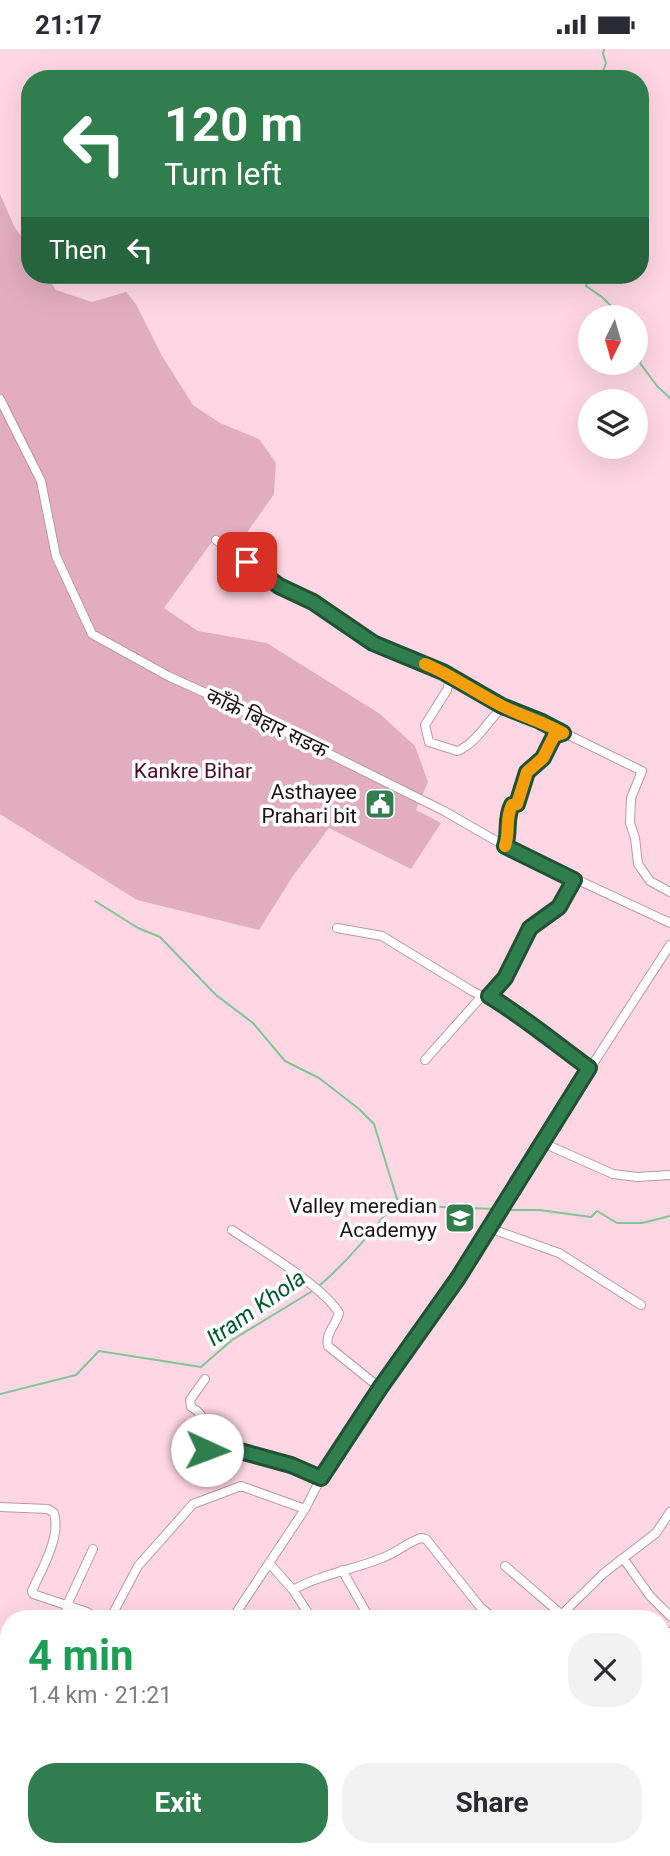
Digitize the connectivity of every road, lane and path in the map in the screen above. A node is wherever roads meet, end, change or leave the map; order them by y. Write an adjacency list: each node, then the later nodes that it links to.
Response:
1 (0, 399): 6 (street, काँक्रे बिहार सडक)
2 (216, 540): 3 (street)
3 (451, 676): 4 (street); 4 (street)
4 (503, 707): 5 (street)
5 (563, 733): 6 (street); 8 (street)
6 (505, 846): 7 (street, काँक्रे बिहार सडक)
7 (574, 880): 9 (street, काँक्रे बिहार सडक); 12 (street)
8 (670, 892)
9 (670, 923)
10 (337, 928): 12 (street)
11 (670, 945): 14 (street)
12 (485, 996): 13 (street); 14 (street)
13 (425, 1060)
14 (589, 1068): 15 (street)
15 (543, 1143): 16 (street); 17 (street)
16 (670, 1175)
17 (489, 1228): 19 (street); 21 (street)
18 (232, 1230): 21 (street)
19 (641, 1305)
20 (205, 1379): 22 (street)
21 (380, 1388): 22 (street)
22 (321, 1478): 24 (street)
23 (0, 1507): 32 (street)
24 (305, 1509): 28 (street); 35 (street)
25 (670, 1513): 27 (street)
26 (93, 1549): 32 (street)
27 (624, 1558): 41 (street); 42 (street)
28 (269, 1563): 31 (street); 36 (street)
29 (505, 1566): 40 (street)
30 (342, 1570): 31 (street); 38 (street); 39 (street)
31 (293, 1590): 37 (street)
32 (66, 1605): 33 (street); 34 (street)
33 (66, 1610)
34 (78, 1610)
35 (115, 1610)
36 (238, 1610)
37 (306, 1610)
38 (365, 1610)
39 (484, 1610)
40 (553, 1610)
41 (566, 1610)
42 (664, 1610)

